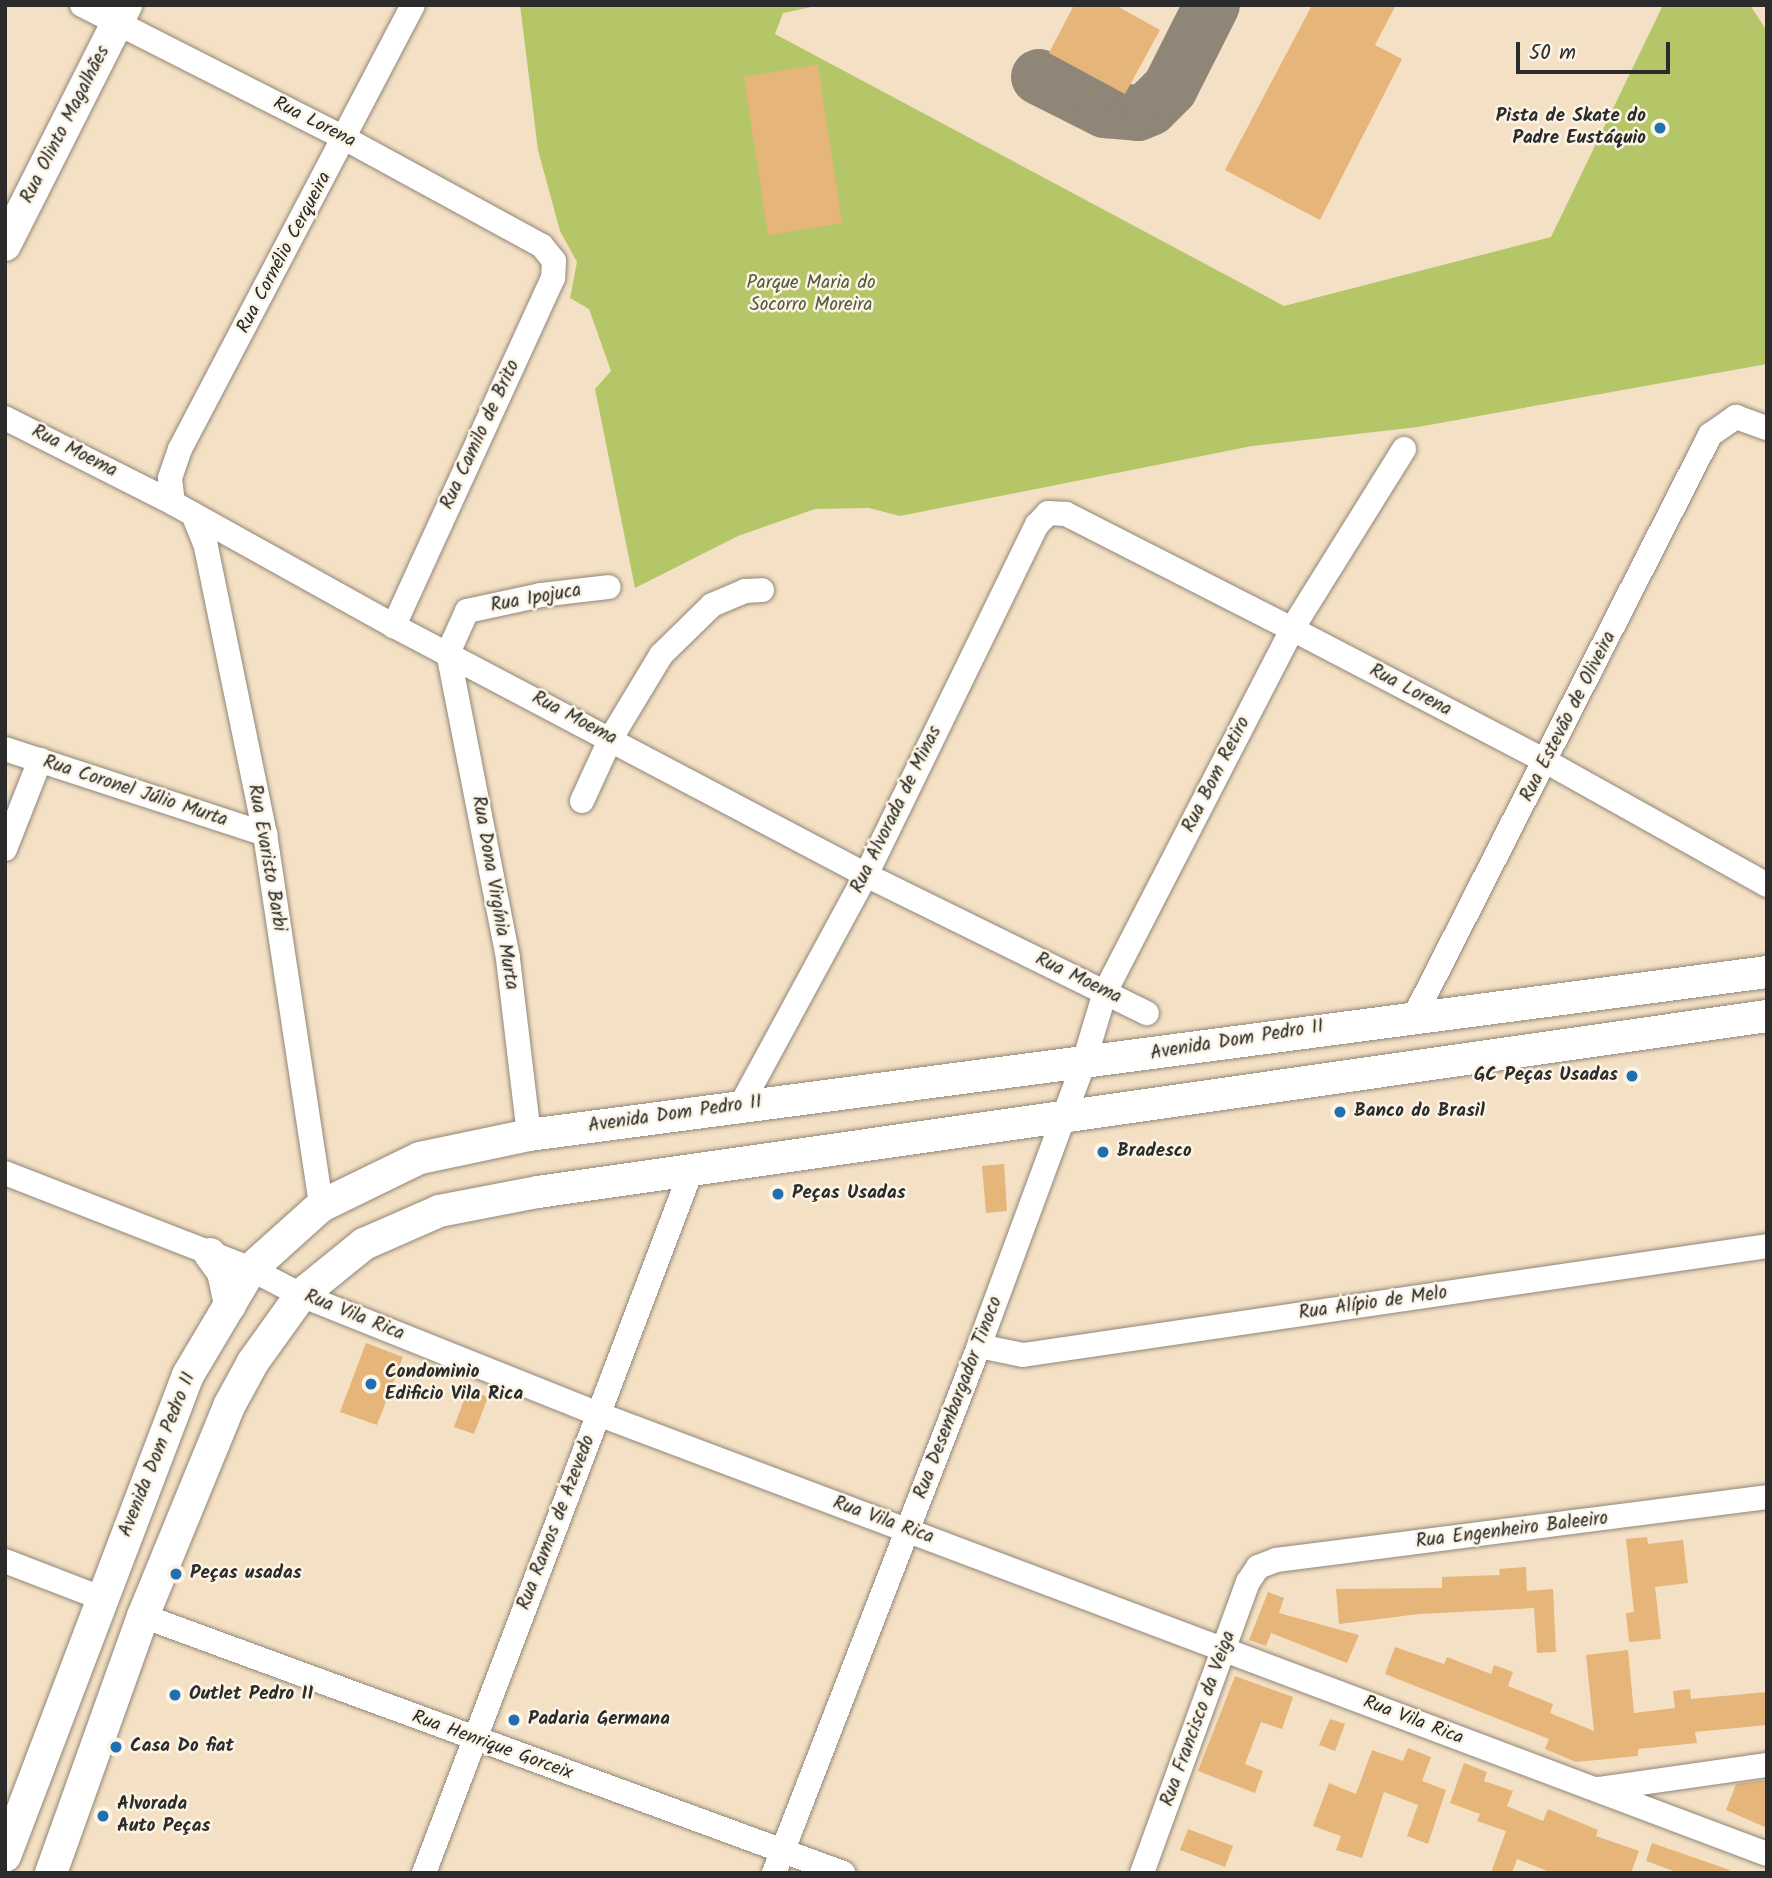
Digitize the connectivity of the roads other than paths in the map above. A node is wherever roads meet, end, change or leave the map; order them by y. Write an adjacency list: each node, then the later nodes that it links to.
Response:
1 (82, 5): 3 (street, Rua Lorena)
2 (413, 5): 4 (street, Rua Cornélio Cerqueira)
3 (122, 13): 4 (street, Rua Lorena); 5 (main road, Rua Olinto Magalhães)
4 (346, 139): 6 (street, Rua Lorena); 10 (street, Rua Cornélio Cerqueira)
5 (5, 245)
6 (542, 246): 14 (street, Rua Camilo de Brito)
7 (5, 418): 10 (street, Rua Moema)
8 (1767, 428): 20 (street, Rua Estevão de Oliveira)
9 (1404, 449): 15 (street, Rua Bom Retiro)
10 (183, 508): 14 (street, Rua Moema); 22 (street, Rua Evaristo Barbi)
11 (1048, 513): 15 (street, Rua Lorena); 24 (street, Rua Alvorada de Minas)
12 (609, 587): 16 (street, Rua Ipojuca)
13 (762, 590): 17 (street)
14 (394, 626): 16 (street, Rua Moema)
15 (1292, 629): 20 (street, Rua Lorena); 27 (street, Rua Bom Retiro)
16 (448, 653): 17 (street, Rua Moema); 34 (street, Rua Dona Virgínia Murta)
17 (611, 738): 21 (street); 24 (street, Rua Moema)
18 (5, 749): 19 (street, Rua Coronel Júlio Murta)
19 (40, 760): 22 (street, Rua Coronel Júlio Murta); 23 (street)
20 (1547, 762): 25 (street, Rua Lorena); 29 (street, Rua Estevão de Oliveira)
21 (582, 801)
22 (265, 834): 37 (street, Rua Evaristo Barbi)
23 (5, 849)
24 (866, 875): 27 (street, Rua Moema); 32 (street, Rua Alvorada de Minas)
25 (1767, 885)
26 (1767, 971): 29 (main road, Avenida Dom Pedro II)
27 (1105, 992): 28 (street, Rua Moema); 31 (street, Rua Bom Retiro)
28 (1147, 1013)
29 (1415, 1015): 31 (main road, Avenida Dom Pedro II)
30 (1767, 1016): 33 (main road)
31 (1083, 1065): 32 (main road, Avenida Dom Pedro II); 33 (street, Rua Bom Retiro)
32 (741, 1105): 34 (main road, Avenida Dom Pedro II)
33 (1061, 1116): 36 (main road); 43 (street, Rua Desembargador Tinoco)
34 (529, 1135): 37 (main road, Avenida Dom Pedro II)
35 (5, 1173): 39 (street, Rua Vila Rica)
36 (690, 1174): 41 (main road); 44 (street, Rua Ramos de Azevedo)
37 (321, 1206): 40 (main road, Avenida Dom Pedro II)
38 (1767, 1246): 43 (street, Rua Alípio de Melo)
39 (210, 1254): 40 (street, Rua Vila Rica); 42 (main road)
40 (251, 1269): 41 (street, Rua Vila Rica); 42 (main road, Avenida Dom Pedro II)
41 (301, 1295): 44 (street, Rua Vila Rica); 50 (main road)
42 (230, 1305): 49 (main road, Avenida Dom Pedro II)
43 (979, 1346): 46 (street, Rua Desembargador Tinoco)
44 (598, 1414): 46 (street, Rua Vila Rica); 52 (street, Rua Ramos de Azevedo)
45 (1767, 1497): 48 (street, Rua Engenheiro Baleeiro)
46 (908, 1532): 51 (street, Rua Vila Rica); 55 (street, Rua Desembargador Tinoco)
47 (5, 1561): 49 (street)
48 (1258, 1567): 51 (street, Rua Francisco da Veiga)
49 (101, 1598): 57 (main road, Avenida Dom Pedro II)
50 (143, 1616): 52 (street, Rua Henrique Gorceix); 58 (main road)
51 (1226, 1650): 54 (street, Rua Vila Rica); 62 (street, Rua Francisco da Veiga)
52 (474, 1740): 55 (street, Rua Henrique Gorceix); 59 (street, Rua Ramos de Azevedo)
53 (1767, 1765): 54 (street)
54 (1594, 1789): 56 (street, Rua Vila Rica)
55 (783, 1849): 60 (street, Rua Desembargador Tinoco); 61 (street, Rua Henrique Gorceix)
56 (1767, 1855): 63 (street)
57 (5, 1856)
58 (51, 1873)
59 (424, 1873)
60 (774, 1873)
61 (843, 1873)
62 (1142, 1873)
63 (1757, 1873)

